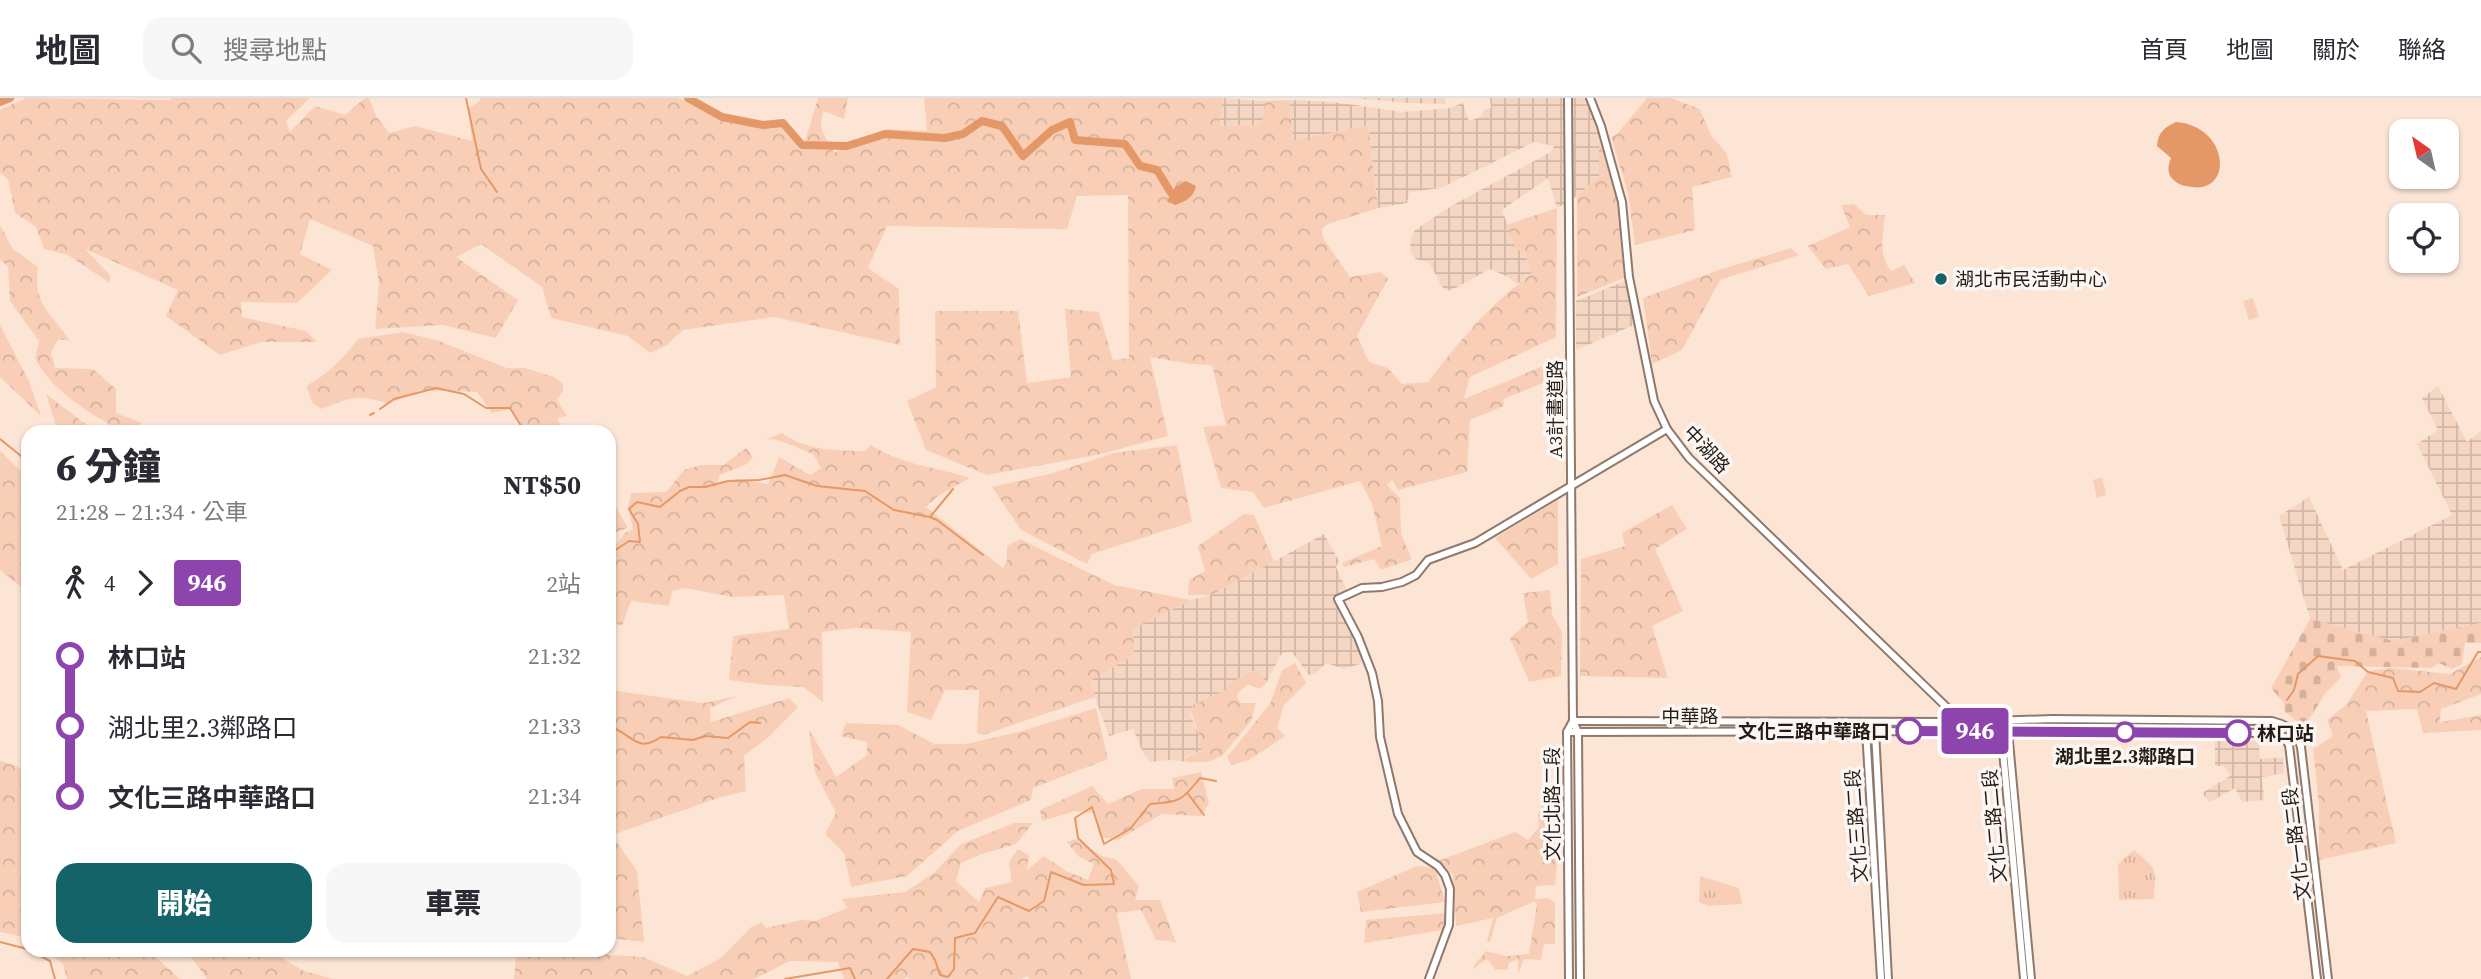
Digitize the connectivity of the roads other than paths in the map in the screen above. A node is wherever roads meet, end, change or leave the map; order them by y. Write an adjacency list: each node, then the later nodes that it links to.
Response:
1 (1568, 98): 4 (street, A3計畫道路)
2 (1590, 98): 3 (street, 中湖路)
3 (1667, 429): 4 (street); 9 (street, 中湖路)
4 (1571, 485): 6 (street, A3計畫道路); 17 (street)
5 (2003, 720): 7 (street, 中華路); 9 (street, 中華路); 13 (street, 文化二路二段)
6 (1573, 721): 8 (street, 中華路); 14 (street, 文化北路二段); 15 (street, 文化北路二段)
7 (2272, 721): 25 (street, 文化一路二段)
8 (1867, 722): 9 (street, 中華路); 10 (street, 文化三路二段); 11 (street)
9 (1962, 722): 12 (street)
10 (1865, 731): 11 (street, 中華路); 15 (street, 中華路); 20 (street, 文化三路二段)
11 (1875, 731): 12 (street, 中華路); 21 (street, 文化三路二段)
12 (1964, 731): 13 (street, 中華路)
13 (2005, 731): 16 (street, 中華路); 22 (street, 文化二路二段); 23 (street, 文化二路二段)
14 (1567, 732): 15 (street, 中華路); 18 (street, 文化北路二段)
15 (1578, 732): 19 (street, 文化北路二段)
16 (2275, 733): 24 (street, 文化一路二段)
17 (1429, 979)
18 (1569, 979)
19 (1580, 979)
20 (1881, 979)
21 (1888, 979)
22 (2024, 979)
23 (2031, 979)
24 (2317, 979)
25 (2328, 979)

